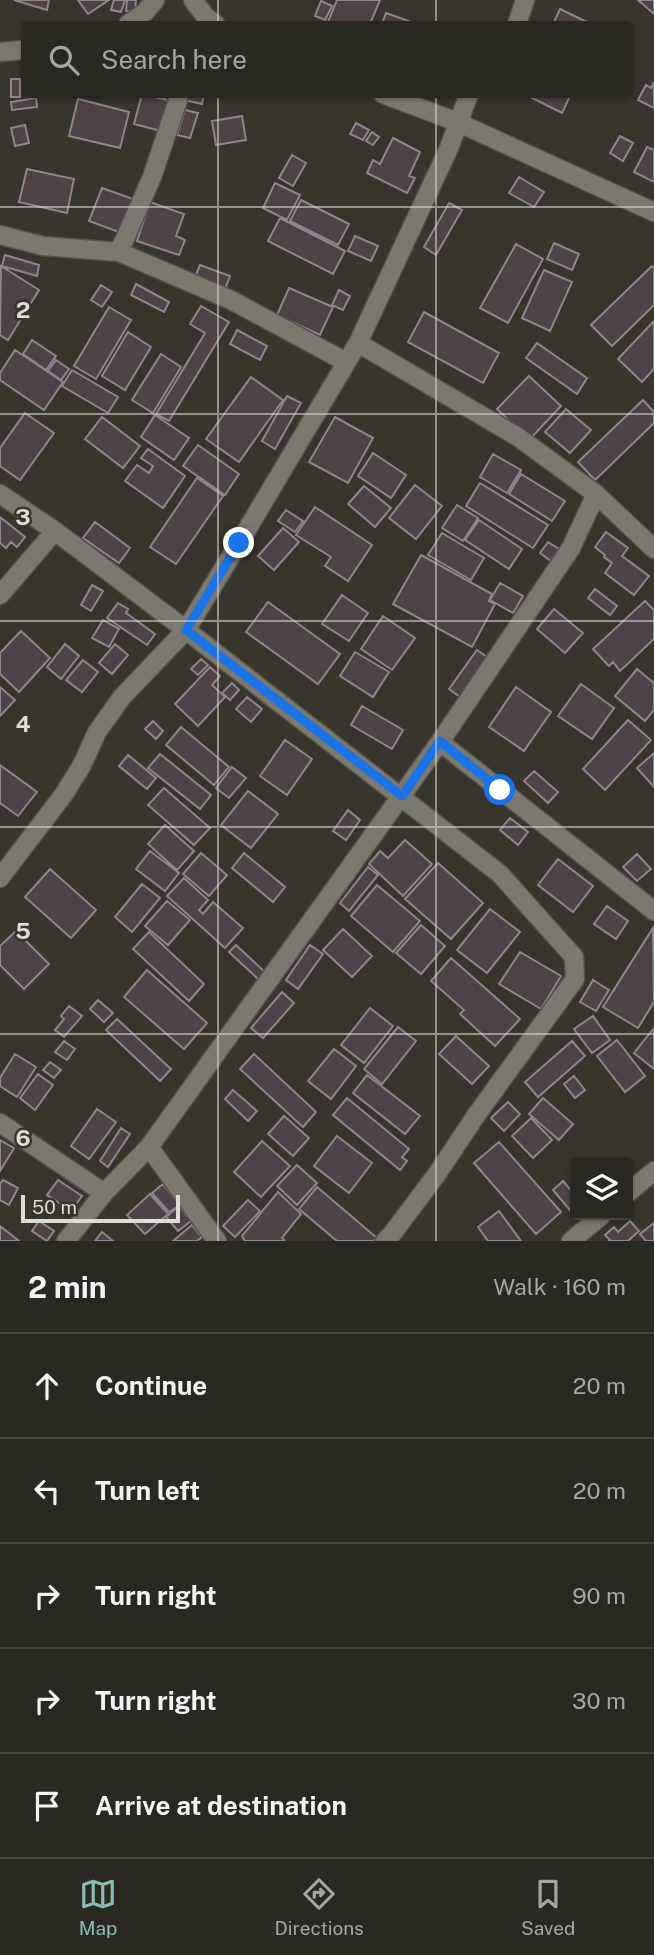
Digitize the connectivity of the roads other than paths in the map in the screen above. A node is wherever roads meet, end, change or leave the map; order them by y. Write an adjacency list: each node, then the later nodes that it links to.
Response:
1 (155, 0): 4 (street)
2 (193, 0): 5 (street)
3 (525, 0): 6 (street)
4 (132, 21)
5 (211, 21)
6 (518, 21)
7 (21, 50): 8 (street)
8 (0, 52)
9 (394, 98): 12 (street)
10 (467, 98): 12 (street)
11 (178, 100): 15 (street)
12 (457, 122): 13 (street); 16 (street)
13 (654, 212)
14 (0, 235): 15 (street)
15 (119, 251): 17 (street)
16 (358, 343): 17 (street); 18 (street)
17 (346, 362): 23 (street)
18 (596, 494): 21 (street); 24 (street)
19 (0, 495): 20 (street)
20 (55, 531): 22 (street); 23 (street)
21 (654, 550)
22 (0, 595)
23 (186, 630): 25 (street); 26 (street)
24 (440, 741): 25 (street); 27 (street)
25 (402, 796): 29 (street); 36 (street)
26 (0, 877)
27 (654, 911)
28 (0, 1123): 32 (street)
29 (149, 1147): 32 (street); 35 (street)
30 (654, 1171): 31 (street)
31 (633, 1189)
32 (104, 1193): 34 (street)
33 (596, 1220): 37 (street)
34 (66, 1241)
35 (217, 1241)
36 (385, 1241)
37 (571, 1241)

